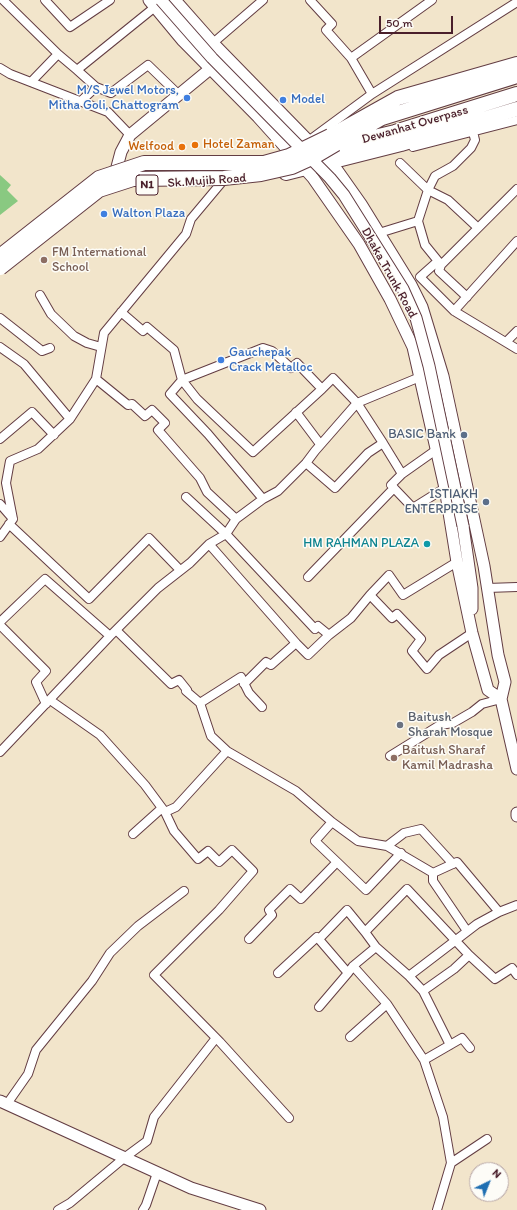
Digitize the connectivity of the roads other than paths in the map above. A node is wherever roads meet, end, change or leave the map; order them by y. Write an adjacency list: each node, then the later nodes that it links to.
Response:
1 (3, 0): 11 (street)
2 (45, 0): 3 (street)
3 (110, 0)
4 (174, 0): 10 (main road)
5 (263, 0): 10 (street)
6 (310, 0): 12 (street)
7 (432, 0): 12 (street)
8 (155, 2): 15 (main road, Dhaka Trunk Road); 16 (street); 79 (main road, Dhaka Trunk Road, bridge)
9 (517, 2): 21 (street)
10 (213, 43): 30 (main road)
11 (58, 54): 16 (street); 18 (street)
12 (351, 58): 21 (street)
13 (517, 64): 43 (highway, bridge)
14 (0, 68): 18 (street)
15 (210, 69): 20 (main road); 29 (main road, Dhaka Trunk Road)
16 (76, 70): 19 (street)
17 (517, 76): 45 (highway, bridge)
18 (31, 82): 23 (street)
19 (96, 86): 20 (street); 23 (street)
20 (178, 94): 27 (main road)
21 (372, 94): 30 (street)
22 (517, 94): 28 (highway, Dewanhat Overpass / N1)
23 (81, 101): 27 (street)
24 (517, 109): 28 (highway, Dewanhat Overpass / N1)
25 (517, 120): 26 (street)
26 (473, 132): 30 (street); 37 (street)
27 (130, 135): 32 (main road)
28 (398, 138): 30 (highway, Dewanhat Overpass / N1); 30 (highway, Dewanhat Overpass / N1)
29 (293, 156): 30 (highway, Sk.Mujib Road / N1); 32 (highway, Sk.Mujib Road / N1); 33 (main road, Dhaka Trunk Road)
30 (321, 156): 33 (highway, Sk.Mujib Road / N1); 40 (main road)
31 (400, 163): 37 (street)
32 (112, 169): 35 (highway); 42 (highway, Sk.Mujib Road / N1)
33 (305, 169): 34 (highway, Sk.Mujib Road / N1); 58 (main road, Dhaka Trunk Road)
34 (222, 182): 35 (highway, Sk.Mujib Road / N1); 50 (street)
35 (114, 188): 46 (highway, Sk.Mujib Road / N1)
36 (517, 189): 39 (street)
37 (428, 190): 38 (street); 39 (street)
38 (418, 221): 40 (street); 44 (street)
39 (477, 227): 44 (street)
40 (379, 232): 87 (main road)
41 (517, 241): 48 (street)
42 (0, 252)
43 (0, 256)
44 (439, 263): 48 (street); 49 (street)
45 (0, 268)
46 (0, 274)
47 (40, 295): 55 (street)
48 (467, 296): 49 (street)
49 (454, 311): 53 (street)
50 (120, 312): 55 (street); 60 (street)
51 (0, 318): 56 (street)
52 (517, 331): 53 (street)
53 (506, 342): 57 (street)
54 (0, 347): 64 (street)
55 (101, 347): 59 (street)
56 (50, 348)
57 (517, 349)
58 (420, 377): 62 (street); 69 (main road, Dhaka Trunk Road)
59 (96, 379): 64 (street); 77 (street)
60 (182, 380): 61 (street); 63 (street); 75 (street)
61 (322, 389): 62 (street); 63 (street)
62 (357, 403): 67 (street); 68 (street)
63 (296, 412): 68 (street)
64 (70, 420): 65 (street)
65 (54, 435): 66 (street); 78 (street)
66 (0, 439)
67 (383, 443): 70 (street); 71 (street)
68 (320, 444): 70 (street)
69 (436, 450): 71 (street); 73 (main road, Dhaka Trunk Road)
70 (306, 463): 75 (street)
71 (402, 474): 72 (street)
72 (394, 488): 73 (street); 85 (street)
73 (445, 488): 83 (main road, Dhaka Trunk Road)
74 (186, 496): 80 (street)
75 (263, 499): 77 (street)
76 (0, 504): 78 (street)
77 (236, 519): 80 (street)
78 (11, 521): 81 (street); 84 (street)
79 (464, 530): 89 (main road, Dhaka Trunk Road); 92 (main road, Dhaka Trunk Road)
80 (226, 534): 82 (street); 94 (street)
81 (0, 537)
82 (209, 544): 84 (street); 95 (street)
83 (457, 562): 88 (street); 92 (main road, Dhaka Trunk Road)
84 (180, 570): 93 (street)
85 (308, 577)
86 (517, 587): 87 (street)
87 (487, 588): 89 (main road)
88 (370, 595): 92 (street); 94 (street)
89 (489, 604): 97 (main road)
90 (0, 622): 93 (street)
91 (0, 625): 98 (street)
92 (472, 631): 97 (main road, Dhaka Trunk Road)
93 (113, 633): 98 (street); 99 (street)
94 (329, 635): 95 (street)
95 (296, 644): 96 (street)
96 (244, 684): 99 (street); 100 (street)
97 (502, 699): 103 (street); 104 (main road)
98 (48, 702): 102 (street); 105 (street)
99 (200, 703): 101 (street)
100 (262, 707)
101 (227, 751): 105 (street); 106 (street)
102 (0, 752)
103 (390, 756)
104 (517, 769)
105 (164, 810): 107 (street); 132 (street)
106 (332, 822): 108 (street); 110 (street)
107 (133, 834)
108 (387, 846): 109 (street); 111 (street)
109 (401, 854): 110 (street); 112 (street)
110 (337, 862): 118 (street)
111 (453, 864): 112 (street); 115 (street)
112 (433, 873): 116 (street)
113 (184, 891): 136 (street)
114 (517, 904): 115 (street)
115 (499, 912): 116 (street)
116 (467, 931): 120 (street)
117 (365, 932): 119 (street); 120 (street); 121 (street)
118 (249, 939)
119 (319, 939): 124 (street); 125 (street)
120 (455, 940): 122 (street); 127 (street)
121 (376, 947): 123 (street); 127 (street)
122 (469, 955): 126 (street); 128 (street)
123 (353, 966): 125 (street); 129 (street)
124 (278, 973)
125 (348, 973): 130 (street)
126 (517, 975)
127 (409, 976): 128 (street)
128 (423, 991): 133 (street)
129 (387, 1004): 131 (street); 135 (street)
130 (319, 1007)
131 (350, 1037)
132 (216, 1038): 137 (street); 139 (street)
133 (450, 1045): 134 (street); 135 (street)
134 (470, 1048)
135 (424, 1060): 140 (street)
136 (4, 1103): 139 (main road)
137 (289, 1118)
138 (487, 1139): 140 (street)
139 (124, 1158): 141 (main road); 142 (street)
140 (451, 1163): 145 (street)
141 (157, 1173): 143 (street); 144 (main road)
142 (58, 1210)
143 (143, 1210)
144 (260, 1210)
145 (437, 1210)

